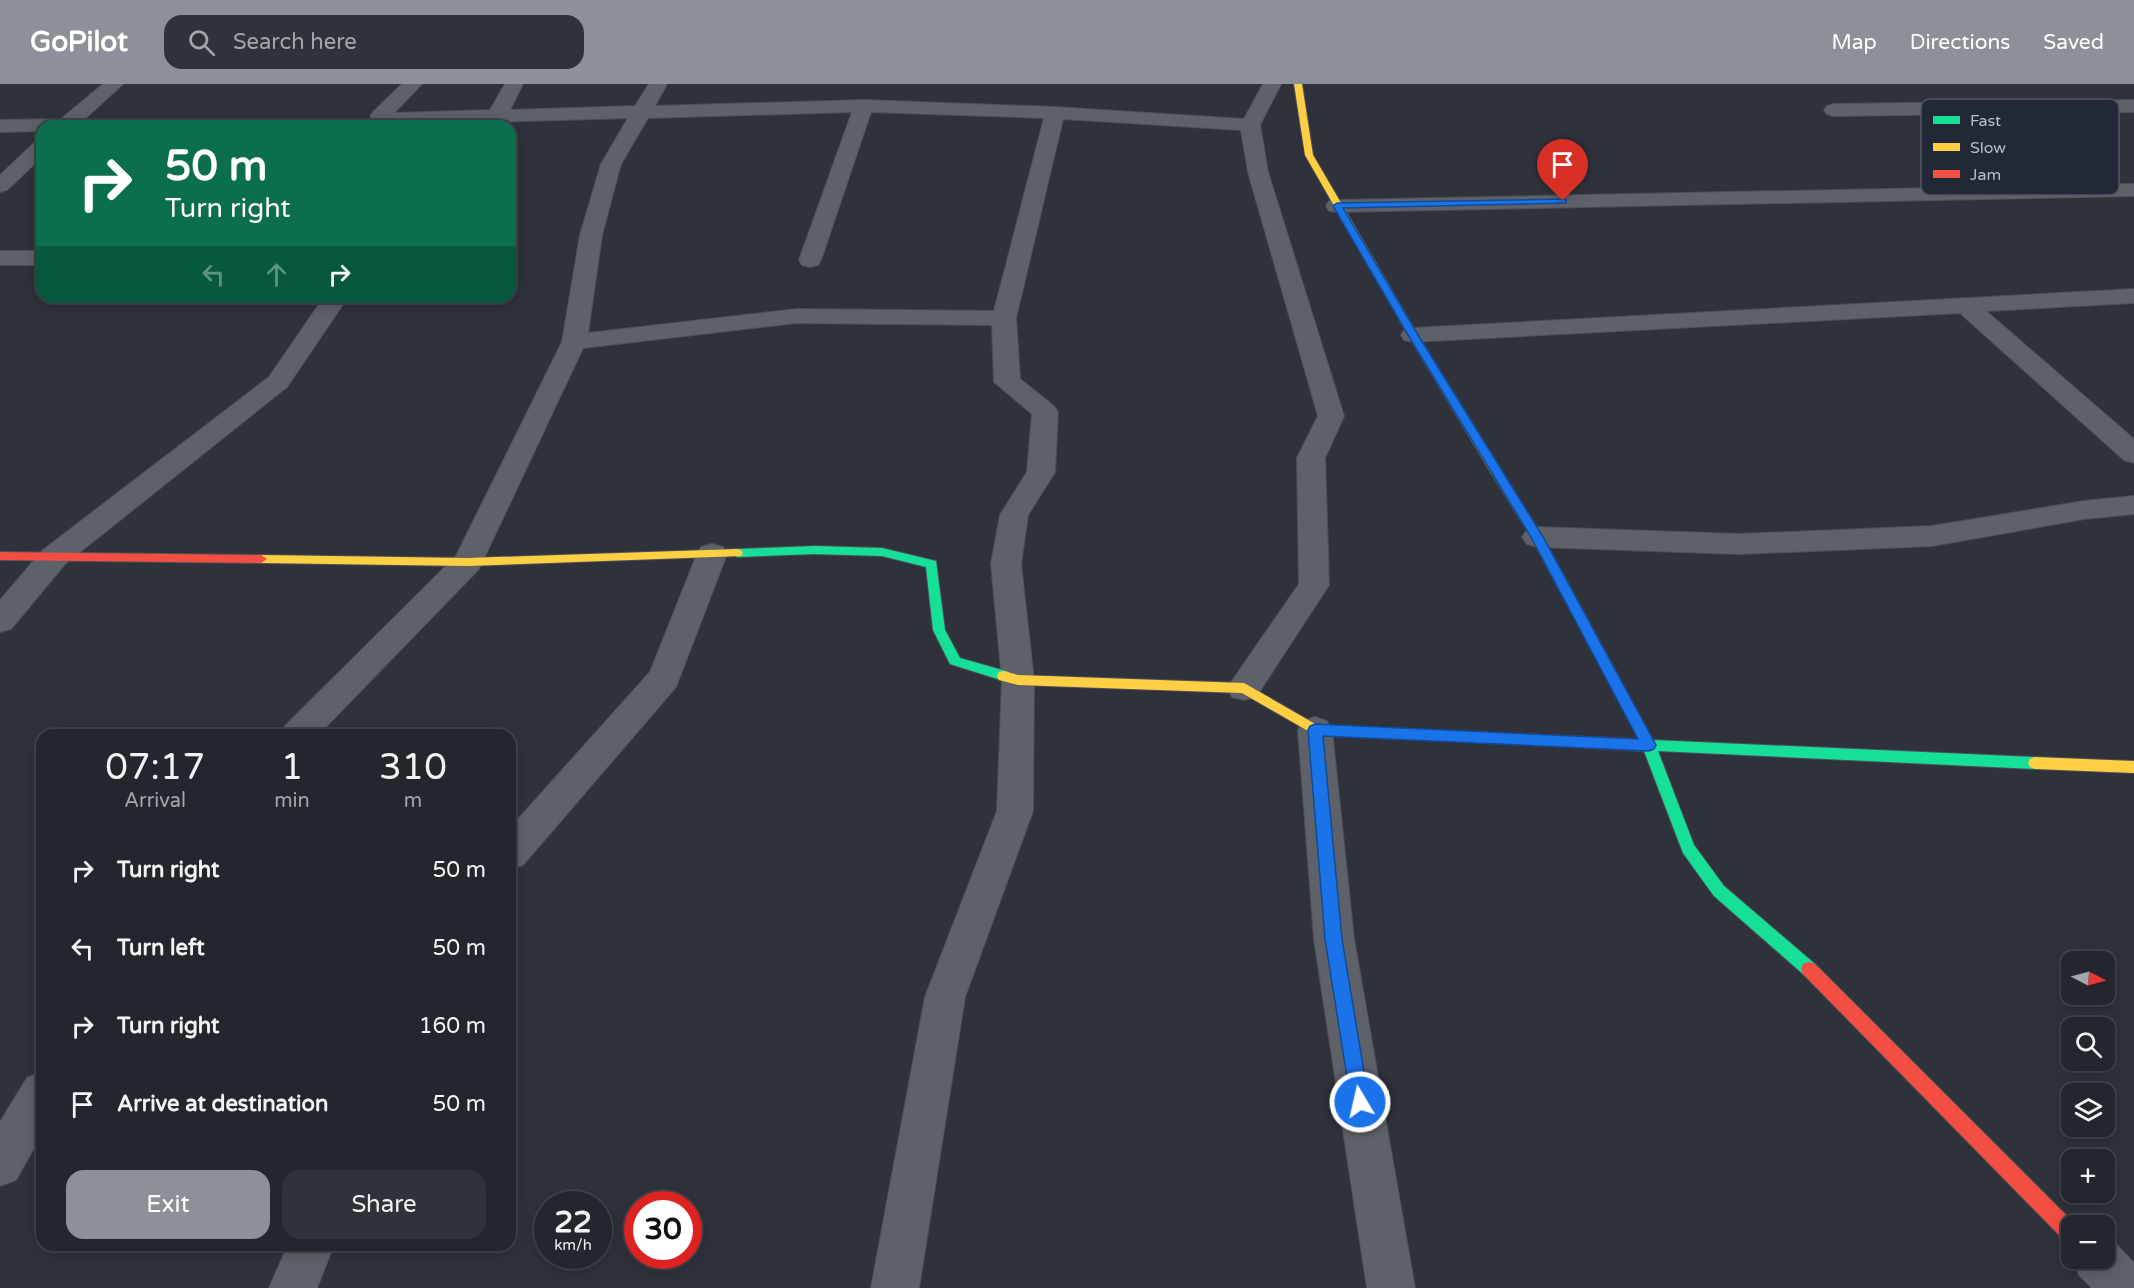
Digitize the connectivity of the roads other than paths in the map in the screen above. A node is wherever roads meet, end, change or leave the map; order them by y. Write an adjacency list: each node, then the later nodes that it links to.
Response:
1 (114, 84): 17 (street)
2 (414, 84): 16 (street)
3 (514, 84): 16 (street)
4 (658, 84): 14 (street)
5 (798, 84): 11 (street)
6 (1272, 84): 18 (street)
7 (1298, 84): 26 (street)
8 (2119, 105): 9 (street)
9 (2134, 105)
10 (864, 106): 11 (street); 15 (street); 29 (street)
11 (795, 107): 14 (street)
12 (1921, 109): 13 (street)
13 (1834, 110)
14 (644, 111): 16 (street); 35 (street)
15 (1055, 113): 18 (street); 33 (street)
16 (497, 116)
17 (72, 120)
18 (1250, 125): 45 (street)
19 (0, 126): 20 (street)
20 (36, 126)
21 (36, 152): 22 (street)
22 (0, 186)
23 (2119, 190): 24 (street)
24 (2134, 190)
25 (1921, 194): 26 (street)
26 (1337, 206): 34 (street)
27 (0, 258): 28 (street)
28 (36, 258)
29 (810, 260)
30 (2134, 296): 32 (street)
31 (332, 303): 41 (street)
32 (1964, 304): 34 (street); 36 (street)
33 (1004, 318): 35 (street); 44 (street)
34 (1413, 335): 38 (street)
35 (574, 342): 42 (street)
36 (2134, 454)
37 (2134, 505): 38 (street)
38 (1537, 537): 48 (street)
39 (711, 554): 42 (street); 44 (street); 50 (street)
40 (0, 556): 41 (street)
41 (54, 557): 42 (street); 43 (street)
42 (468, 562): 46 (street)
43 (0, 621)
44 (1018, 680): 45 (street); 57 (street)
45 (1244, 688): 47 (street)
46 (303, 729)
47 (1315, 730): 48 (street); 58 (street)
48 (1649, 745): 49 (street); 53 (street)
49 (2134, 767)
50 (516, 847)
51 (36, 1103): 52 (street)
52 (0, 1164)
53 (2061, 1223)
54 (308, 1251): 56 (street)
55 (2107, 1269): 59 (street)
56 (293, 1288)
57 (896, 1288)
58 (1390, 1288)
59 (2125, 1288)

